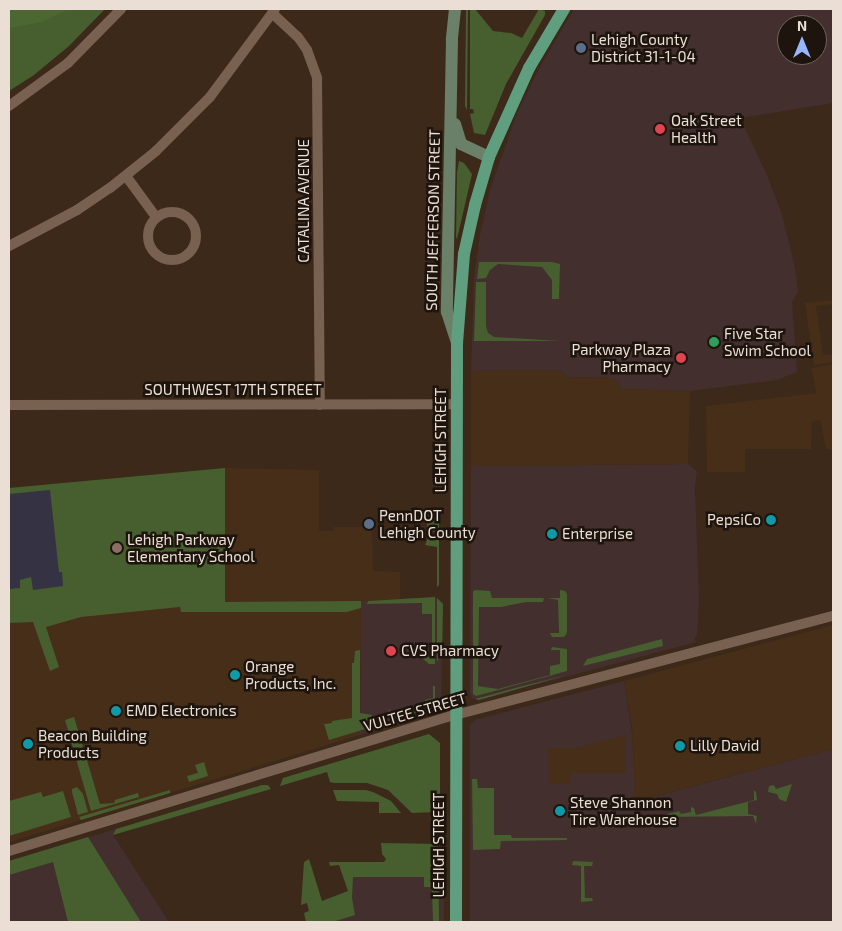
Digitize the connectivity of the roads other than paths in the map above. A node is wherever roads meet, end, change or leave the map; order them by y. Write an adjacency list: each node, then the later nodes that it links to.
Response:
1 (121, 9): 6 (street)
2 (454, 9): 5 (main road, SOUTH JEFFERSON STREET)
3 (564, 9): 7 (main road, LEHIGH STREET)
4 (274, 11): 8 (street); 14 (street, CATALINA AVENUE)
5 (452, 96): 7 (main road, SOUTH JEFFERSON STREET); 11 (main road, SOUTH JEFFERSON STREET)
6 (9, 106)
7 (489, 157): 11 (main road, LEHIGH STREET)
8 (126, 176): 9 (street); 10 (street)
9 (156, 218): 9 (street)
10 (9, 246)
11 (457, 343): 12 (main road, LEHIGH STREET)
12 (457, 404): 14 (street, SOUTHWEST 17TH STREET); 16 (main road, LEHIGH STREET)
13 (9, 405): 14 (street, SOUTHWEST 17TH STREET)
14 (320, 405)
15 (833, 616): 16 (street, VULTEE STREET)
16 (455, 716): 17 (street, VULTEE STREET); 18 (main road, LEHIGH STREET)
17 (9, 851)
18 (456, 922)

